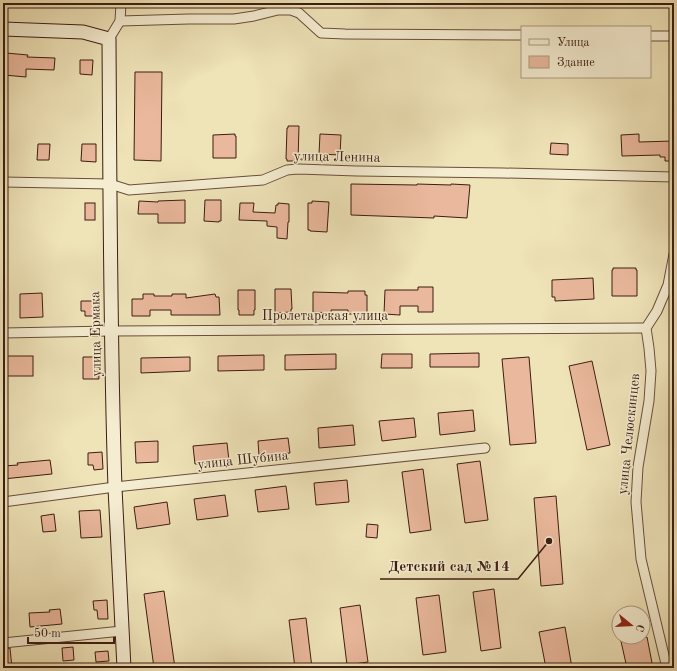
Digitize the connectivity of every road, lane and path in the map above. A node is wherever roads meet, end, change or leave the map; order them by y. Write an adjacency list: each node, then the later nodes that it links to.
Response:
1 (121, 3): 2 (street)
2 (120, 21): 4 (street); 7 (street)
3 (3, 29): 7 (street)
4 (521, 36)
5 (651, 36): 6 (street)
6 (674, 36)
7 (109, 39): 10 (street, улица Ермака)
8 (674, 177): 10 (street, улица Ленина)
9 (3, 182): 10 (street, улица Ленина)
10 (110, 184): 13 (street, улица Ермака)
11 (674, 254): 12 (street)
12 (646, 328): 13 (street, Пролетарская улица); 21 (street, улица Челюскинцев)
13 (111, 331): 14 (street, Пролетарская улица); 16 (street, улица Ермака)
14 (3, 333)
15 (485, 448): 16 (street, улица Шубина)
16 (115, 488): 17 (street, улица Шубина); 18 (street, улица Ермака)
17 (3, 502)
18 (122, 630): 19 (street); 20 (street, улица Ермака)
19 (3, 643)
20 (124, 668)
21 (667, 668)

